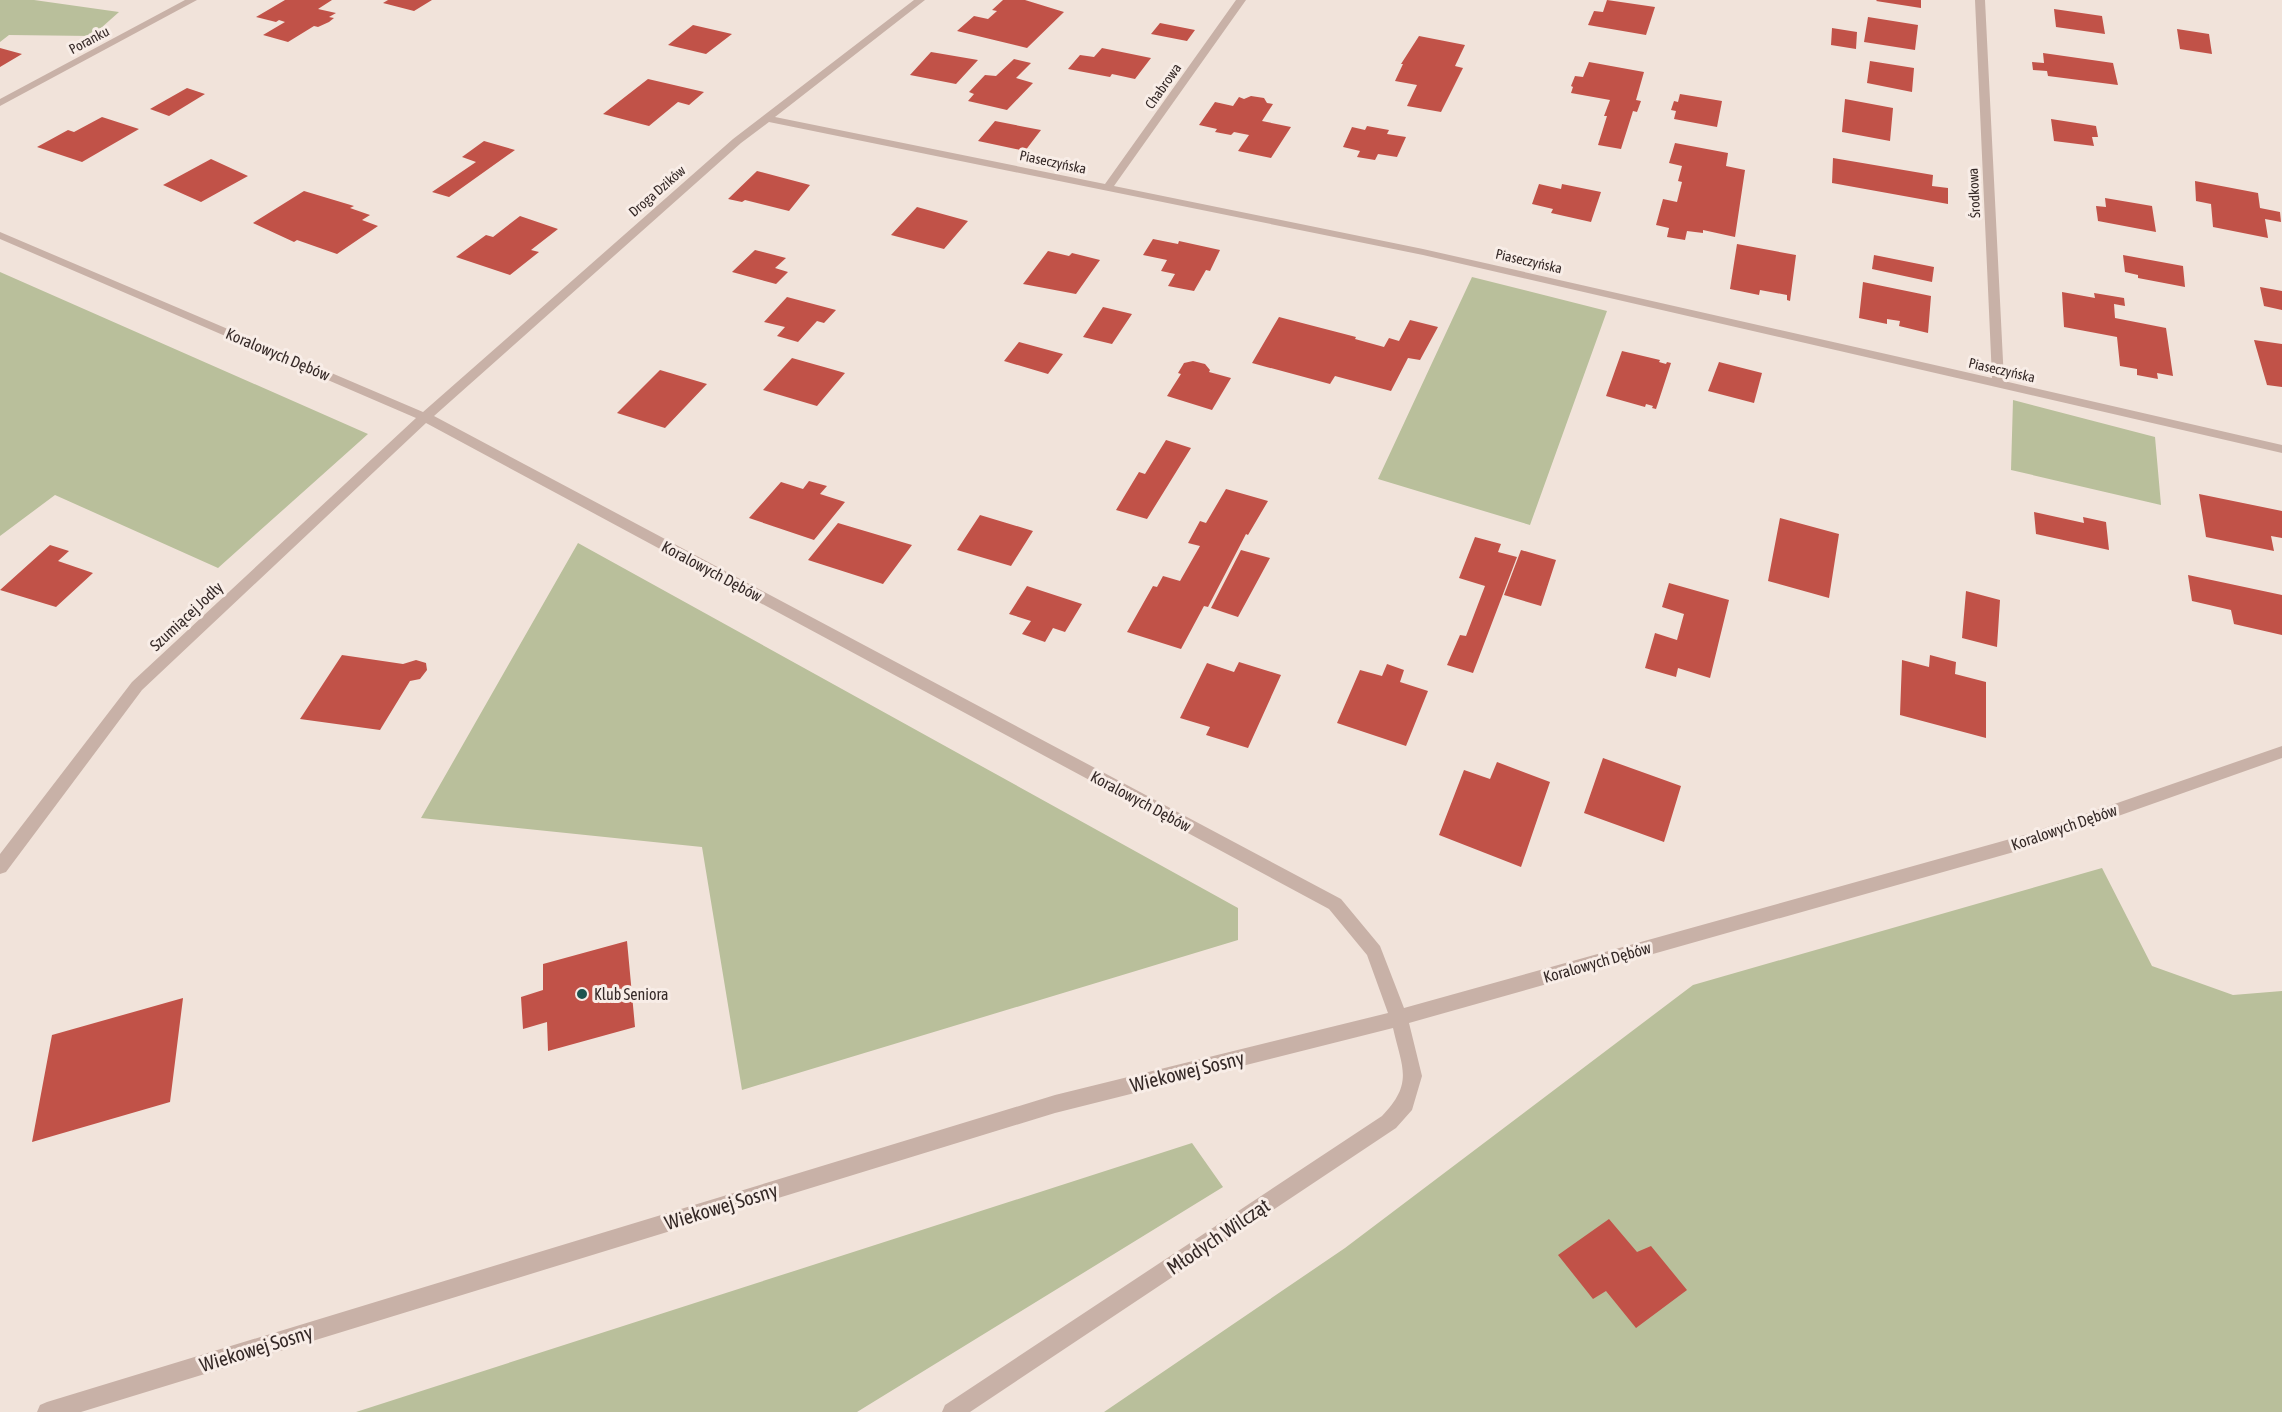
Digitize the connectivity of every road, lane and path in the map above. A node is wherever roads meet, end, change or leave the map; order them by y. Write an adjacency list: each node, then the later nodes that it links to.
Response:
1 (192, 0): 5 (street, Poranku)
2 (920, 0): 6 (street, Droga Dzików)
3 (1241, 0): 7 (street, Chabrowa)
4 (1980, 0): 9 (street, Środkowa)
5 (0, 103)
6 (766, 118): 7 (street, Piaseczyńska); 10 (street, Droga Dzików)
7 (1107, 188): 9 (street, Piaseczyńska)
8 (0, 235): 10 (street, Koralowych Dębów)
9 (1998, 385): 11 (street, Piaseczyńska)
10 (425, 417): 13 (street, Szumiącej Jodły); 14 (street, Koralowych Dębów)
11 (2282, 449)
12 (2282, 752): 14 (street, Koralowych Dębów)
13 (0, 867)
14 (1399, 1018): 15 (street, Wiekowej Sosny); 16 (street, Młodych Wilcząt)
15 (47, 1412)
16 (952, 1412)

